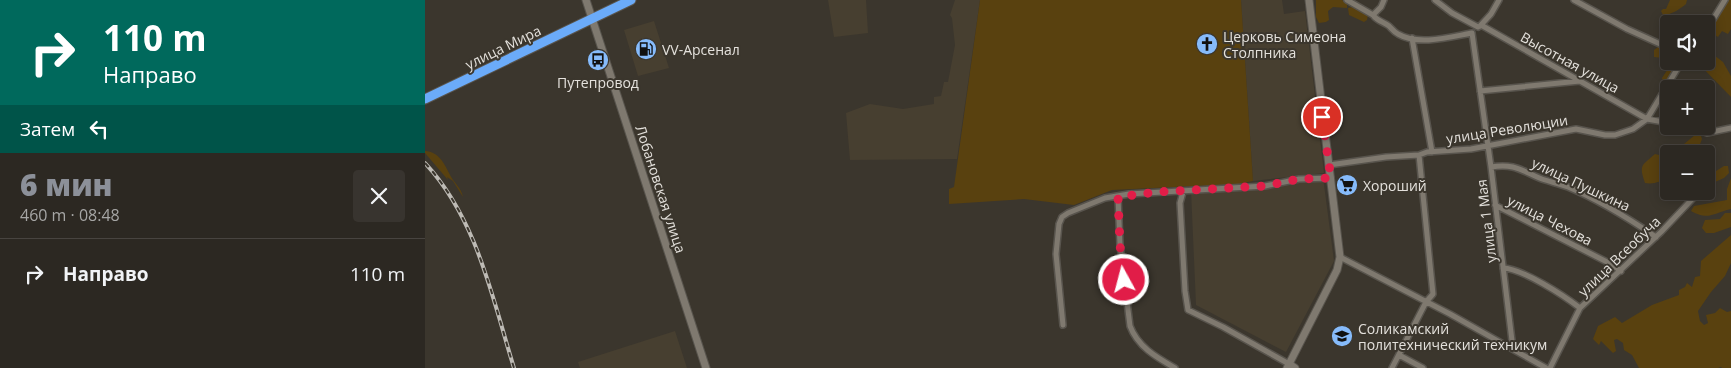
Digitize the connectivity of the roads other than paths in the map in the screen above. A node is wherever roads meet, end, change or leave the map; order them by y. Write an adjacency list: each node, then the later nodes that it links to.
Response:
1 (586, 0): 12 (street, Лобановская улица)
2 (631, 0): 12 (highway, улица Мира)
3 (1309, 0): 28 (street)
4 (1347, 0): 10 (street)
5 (1384, 0): 10 (street)
6 (1435, 0): 13 (street)
7 (1499, 0): 13 (street)
8 (1574, 0): 16 (street)
9 (1725, 0): 11 (street)
10 (1373, 15): 15 (street)
11 (1715, 17)
12 (592, 18): 20 (highway, улица Мира); 45 (street, Лобановская улица)
13 (1479, 26): 14 (street); 18 (street, Высотная улица)
14 (1472, 33): 15 (street); 19 (street, улица 1 Мая)
15 (1412, 38): 26 (street)
16 (1660, 44)
17 (1677, 70): 21 (street, улица Революции)
18 (1580, 81): 19 (street); 21 (street, Высотная улица)
19 (1480, 91): 25 (street, улица 1 Мая)
20 (425, 99)
21 (1647, 119): 22 (street, Высотная улица); 25 (street, улица Революции)
22 (1660, 121)
23 (1731, 128): 24 (street)
24 (1715, 131)
25 (1487, 147): 26 (street, улица Революции); 29 (street, улица 1 Мая)
26 (1432, 152): 27 (street, улица Революции)
27 (1419, 155): 28 (street, улица Революции); 39 (street)
28 (1329, 165): 30 (street)
29 (1491, 167): 34 (street, улица 1 Мая); 35 (street, улица Пушкина)
30 (1331, 178): 31 (street); 36 (street)
31 (1183, 192): 32 (street); 44 (street)
32 (1118, 197): 41 (street); 46 (street)
33 (1691, 200): 35 (street, улица Всеобуча)
34 (1495, 205): 37 (street, улица 1 Мая); 38 (street, улица Чехова)
35 (1656, 237): 38 (street, улица Всеобуча)
36 (1340, 257): 39 (street); 44 (street)
37 (1503, 268): 40 (street); 42 (street, улица 1 Мая)
38 (1621, 271): 40 (street, улица Всеобуча)
39 (1426, 302): 42 (street); 43 (street)
40 (1580, 308): 50 (street, улица Всеобуча)
41 (1063, 325)
42 (1513, 348): 49 (street)
43 (1399, 355): 47 (street); 48 (street)
44 (1290, 367)
45 (706, 368)
46 (1175, 368)
47 (1392, 368)
48 (1423, 368)
49 (1546, 368)
50 (1550, 368)

